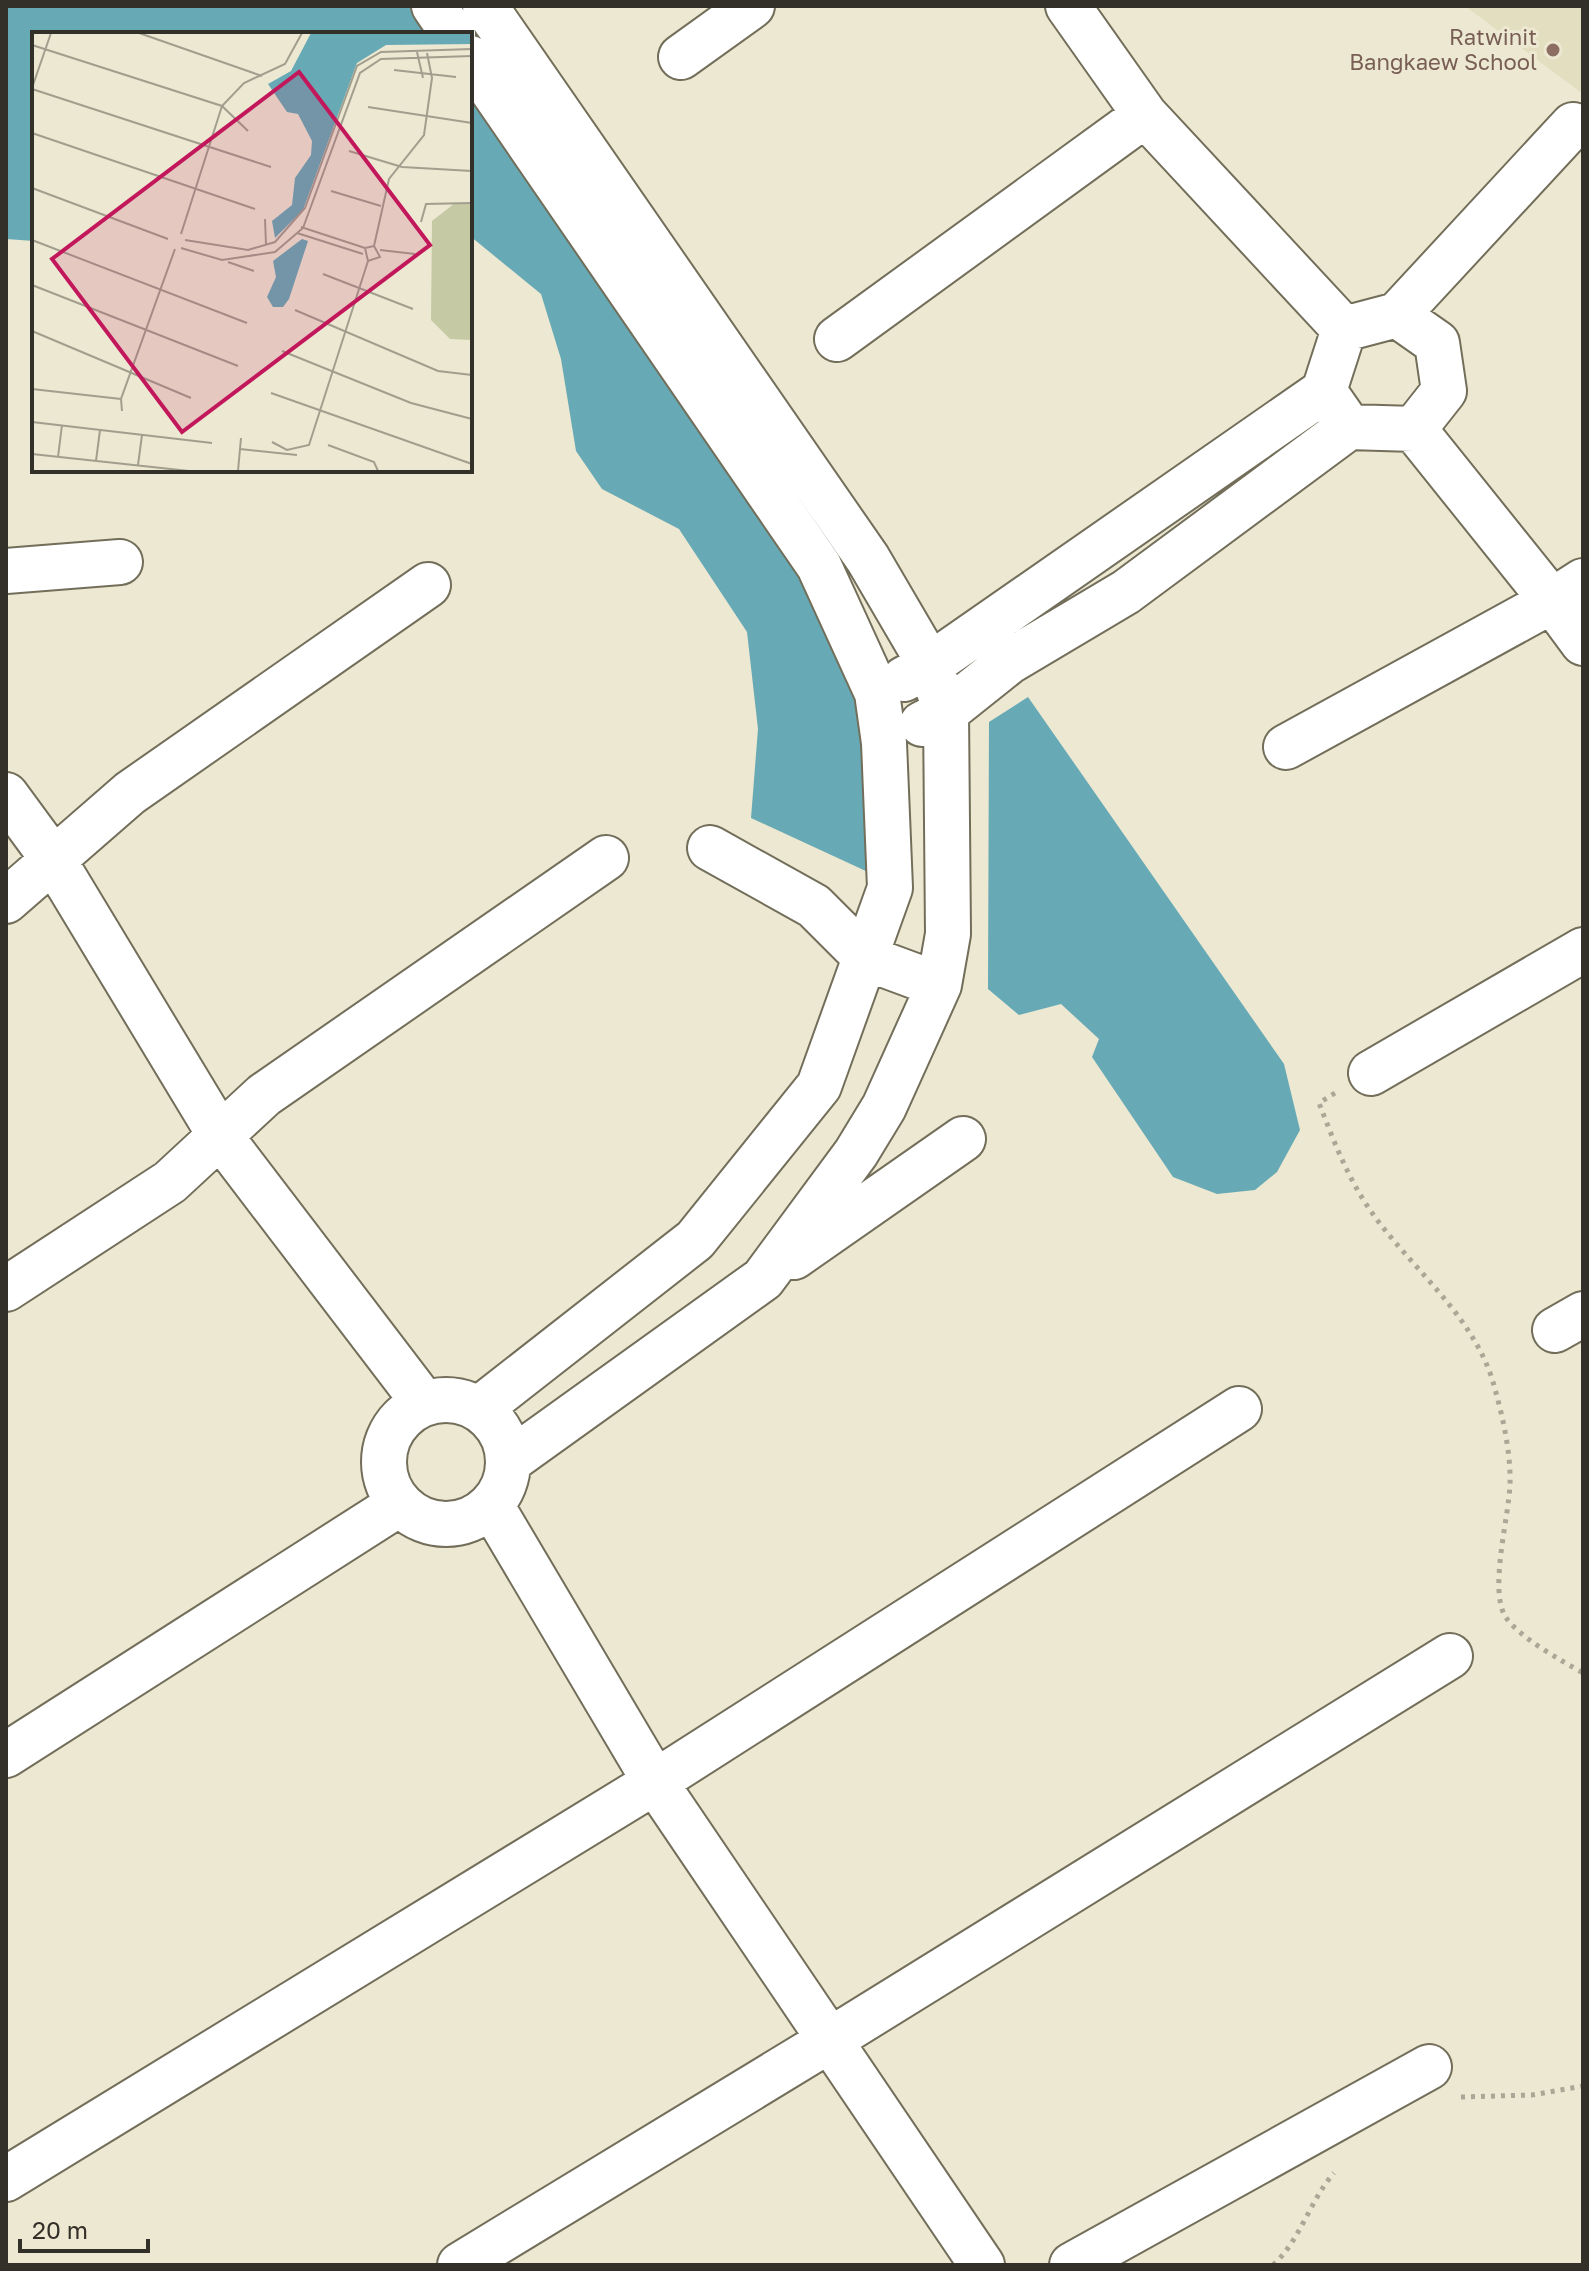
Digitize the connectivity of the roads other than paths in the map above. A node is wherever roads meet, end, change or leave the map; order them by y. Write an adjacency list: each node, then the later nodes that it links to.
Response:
1 (434, 6): 5 (street)
2 (485, 6): 8 (street)
3 (752, 6): 6 (street)
4 (1068, 6): 10 (street)
5 (452, 32)
6 (681, 57)
7 (472, 61): 9 (street)
8 (538, 83): 9 (street); 23 (street)
9 (508, 114): 24 (street)
10 (1145, 115): 13 (street); 14 (street)
11 (1573, 125): 12 (street)
12 (1397, 315): 13 (street); 17 (street)
13 (1344, 329): 15 (street)
14 (837, 339)
15 (1324, 391): 16 (street); 23 (street)
16 (1349, 427): 17 (street); 25 (street)
17 (1414, 429): 21 (street)
18 (120, 562): 19 (street)
19 (6, 571)
20 (428, 585): 31 (street)
21 (1568, 591): 22 (street); 27 (street)
22 (1583, 643)
23 (930, 665): 24 (street); 25 (street)
24 (877, 693): 26 (street)
25 (946, 712): 26 (street); 35 (street)
26 (884, 743): 34 (street)
27 (1286, 747)
28 (6, 795): 31 (street)
29 (710, 848): 34 (street)
30 (606, 858): 39 (street)
31 (53, 859): 32 (street); 39 (street)
32 (6, 901)
33 (1583, 950): 36 (street)
34 (866, 958): 35 (street); 37 (street)
35 (939, 985): 38 (street)
36 (1371, 1073)
37 (819, 1086): 38 (street); 44 (street)
38 (884, 1107): 41 (street)
39 (221, 1137): 42 (street); 43 (street)
40 (963, 1139): 41 (street)
41 (763, 1279): 46 (street)
42 (6, 1289)
43 (424, 1403): 44 (street); 47 (street)
44 (479, 1409): 46 (street)
45 (1239, 1409): 51 (street)
46 (508, 1462): 48 (street)
47 (399, 1504): 48 (street); 50 (street)
48 (491, 1505): 51 (street)
49 (1450, 1656): 52 (street)
50 (6, 1755)
51 (655, 1782): 52 (street); 54 (street)
52 (830, 2040): 55 (street); 56 (street)
53 (1439, 2083): 57 (street)
54 (6, 2179)
55 (460, 2265)
56 (982, 2265)
57 (1072, 2265)

